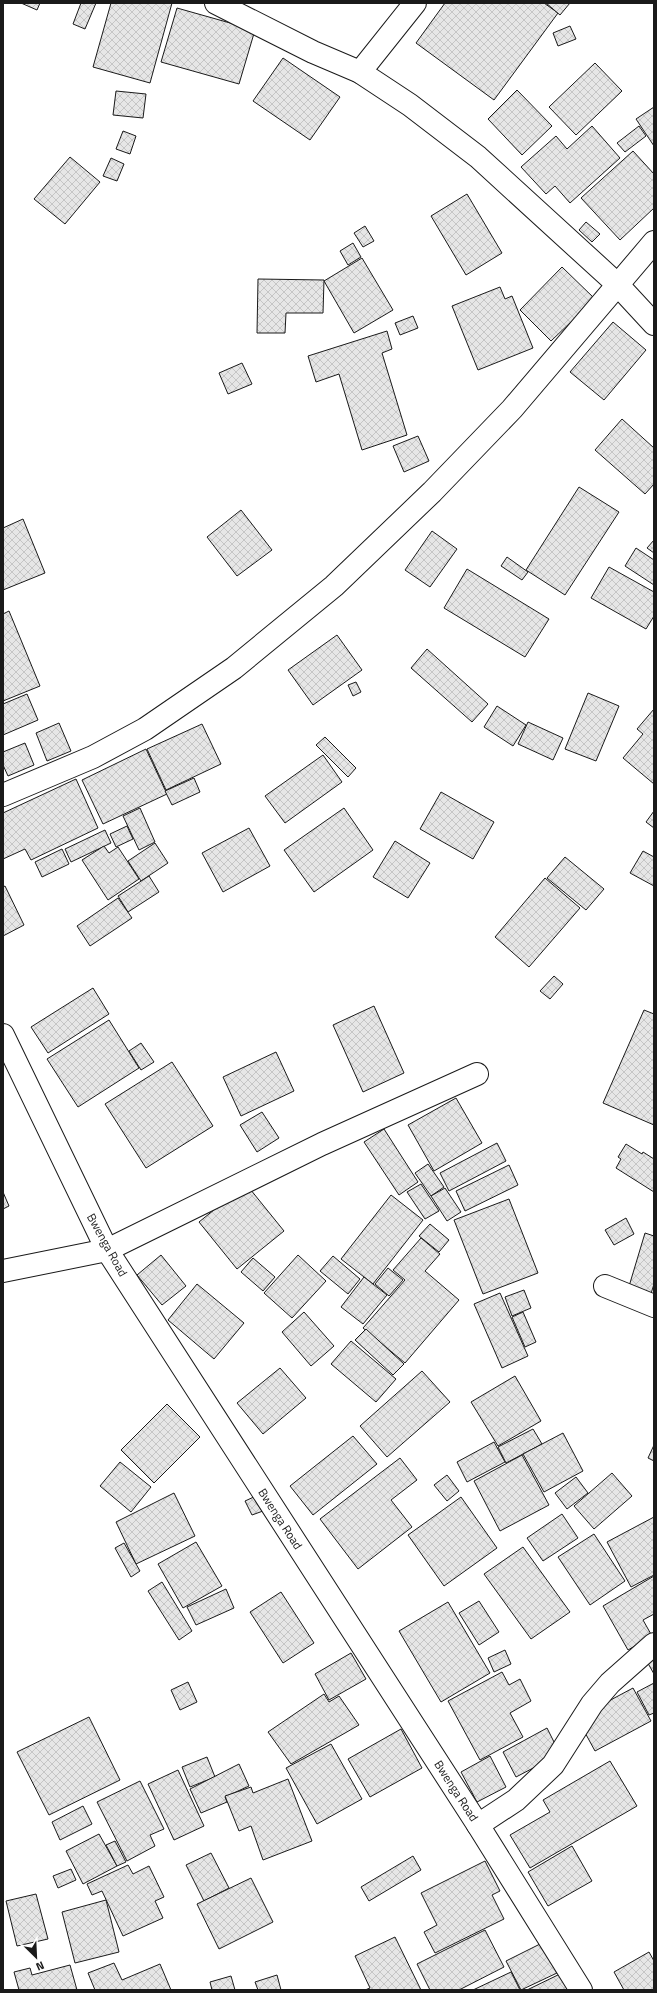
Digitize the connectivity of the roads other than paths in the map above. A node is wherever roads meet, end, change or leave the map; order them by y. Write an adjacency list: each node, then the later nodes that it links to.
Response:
1 (216, 3): 3 (street)
2 (416, 3): 3 (street)
3 (360, 72): 5 (street)
4 (654, 242): 5 (street)
5 (617, 284): 6 (street); 7 (street)
6 (654, 324)
7 (3, 795)
8 (3, 1035): 10 (street, Bwenga Road)
9 (477, 1074): 10 (street)
10 (107, 1250): 11 (street); 15 (street, Bwenga Road)
11 (3, 1271)
12 (605, 1286): 13 (street)
13 (654, 1306)
14 (654, 1644): 15 (street)
15 (478, 1825): 16 (street, Bwenga Road)
16 (581, 1990)

